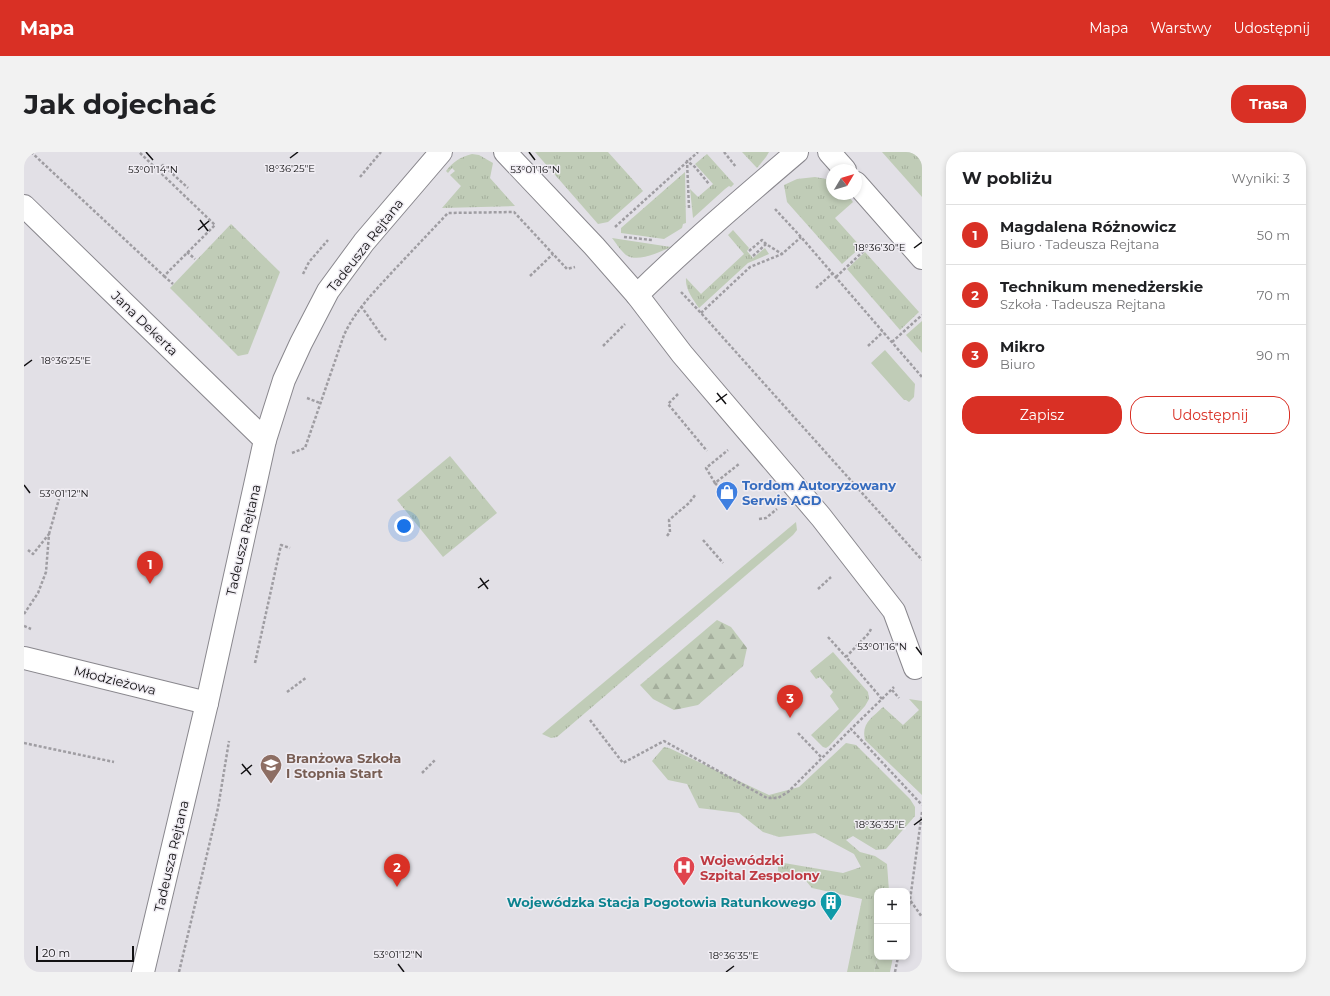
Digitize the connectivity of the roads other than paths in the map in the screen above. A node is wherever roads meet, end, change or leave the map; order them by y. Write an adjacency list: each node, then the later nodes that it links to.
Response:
1 (441, 152): 10 (street, Tadeusza Rejtana)
2 (505, 152): 9 (street)
3 (797, 152): 9 (street)
4 (829, 152): 5 (street)
5 (840, 164)
6 (862, 190): 8 (street)
7 (24, 206): 10 (street, Jana Dekerta)
8 (922, 258)
9 (637, 295): 12 (street)
10 (265, 440): 13 (street, Tadeusza Rejtana)
11 (24, 658): 13 (street, Młodzieżowa)
12 (915, 668)
13 (207, 702): 14 (street, Tadeusza Rejtana)
14 (143, 972)

